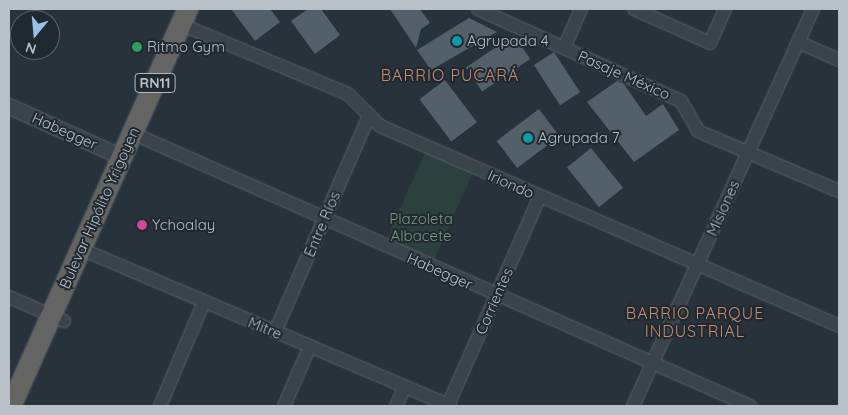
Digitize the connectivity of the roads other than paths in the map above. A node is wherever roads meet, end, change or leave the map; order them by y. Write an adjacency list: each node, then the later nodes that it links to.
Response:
1 (188, 9): 14 (highway, Bulevar Hipólito Yrigoyen / RN11)
2 (201, 9): 8 (highway, Bulevar Hipólito Yrigoyen / RN11)
3 (478, 9): 10 (street, Pasaje México)
4 (581, 9): 10 (street)
5 (634, 9): 6 (street)
6 (725, 9)
7 (814, 9): 9 (street, Misiones)
8 (192, 28): 13 (street, Iriondo); 14 (highway, Bulevar Hipólito Yrigoyen / RN11)
9 (798, 42): 11 (street); 15 (street, Misiones)
10 (564, 48): 15 (street, Pasaje México)
11 (839, 60)
12 (9, 106): 16 (street, Habegger)
13 (369, 116): 18 (street, Iriondo); 19 (street, Entre Ríos)
14 (138, 136): 16 (highway, Bulevar Hipólito Yrigoyen / RN11); 19 (street, Habegger); 20 (highway, Bulevar Hipólito Yrigoyen / RN11)
15 (748, 152): 17 (street, Pasaje México); 21 (street, Misiones)
16 (122, 156): 20 (highway, Bulevar Hipólito Yrigoyen / RN11)
17 (839, 192)
18 (540, 196): 21 (street, Iriondo); 22 (street, Corrientes)
19 (325, 218): 22 (street, Habegger); 27 (street, Entre Ríos)
20 (87, 252): 24 (street, Mitre); 25 (highway, Bulevar Hipólito Yrigoyen / RN11)
21 (697, 265): 26 (street, Iriondo); 29 (street, Misiones)
22 (496, 295): 29 (street, Habegger); 36 (street, Corrientes)
23 (9, 297): 25 (street)
24 (204, 302): 27 (street, Mitre); 33 (street)
25 (57, 319): 31 (highway, Bulevar Hipólito Yrigoyen / RN11); 32 (highway, Bulevar Hipólito Yrigoyen / RN11)
26 (839, 326)
27 (275, 332): 28 (street, Mitre)
28 (310, 346): 30 (street, Mitre); 34 (street)
29 (652, 364): 37 (street, Misiones); 38 (street, Habegger)
30 (405, 387): 35 (street); 36 (street, Mitre)
31 (11, 406)
32 (26, 406)
33 (160, 406)
34 (284, 406)
35 (396, 406)
36 (449, 406)
37 (633, 406)
38 (750, 406)

